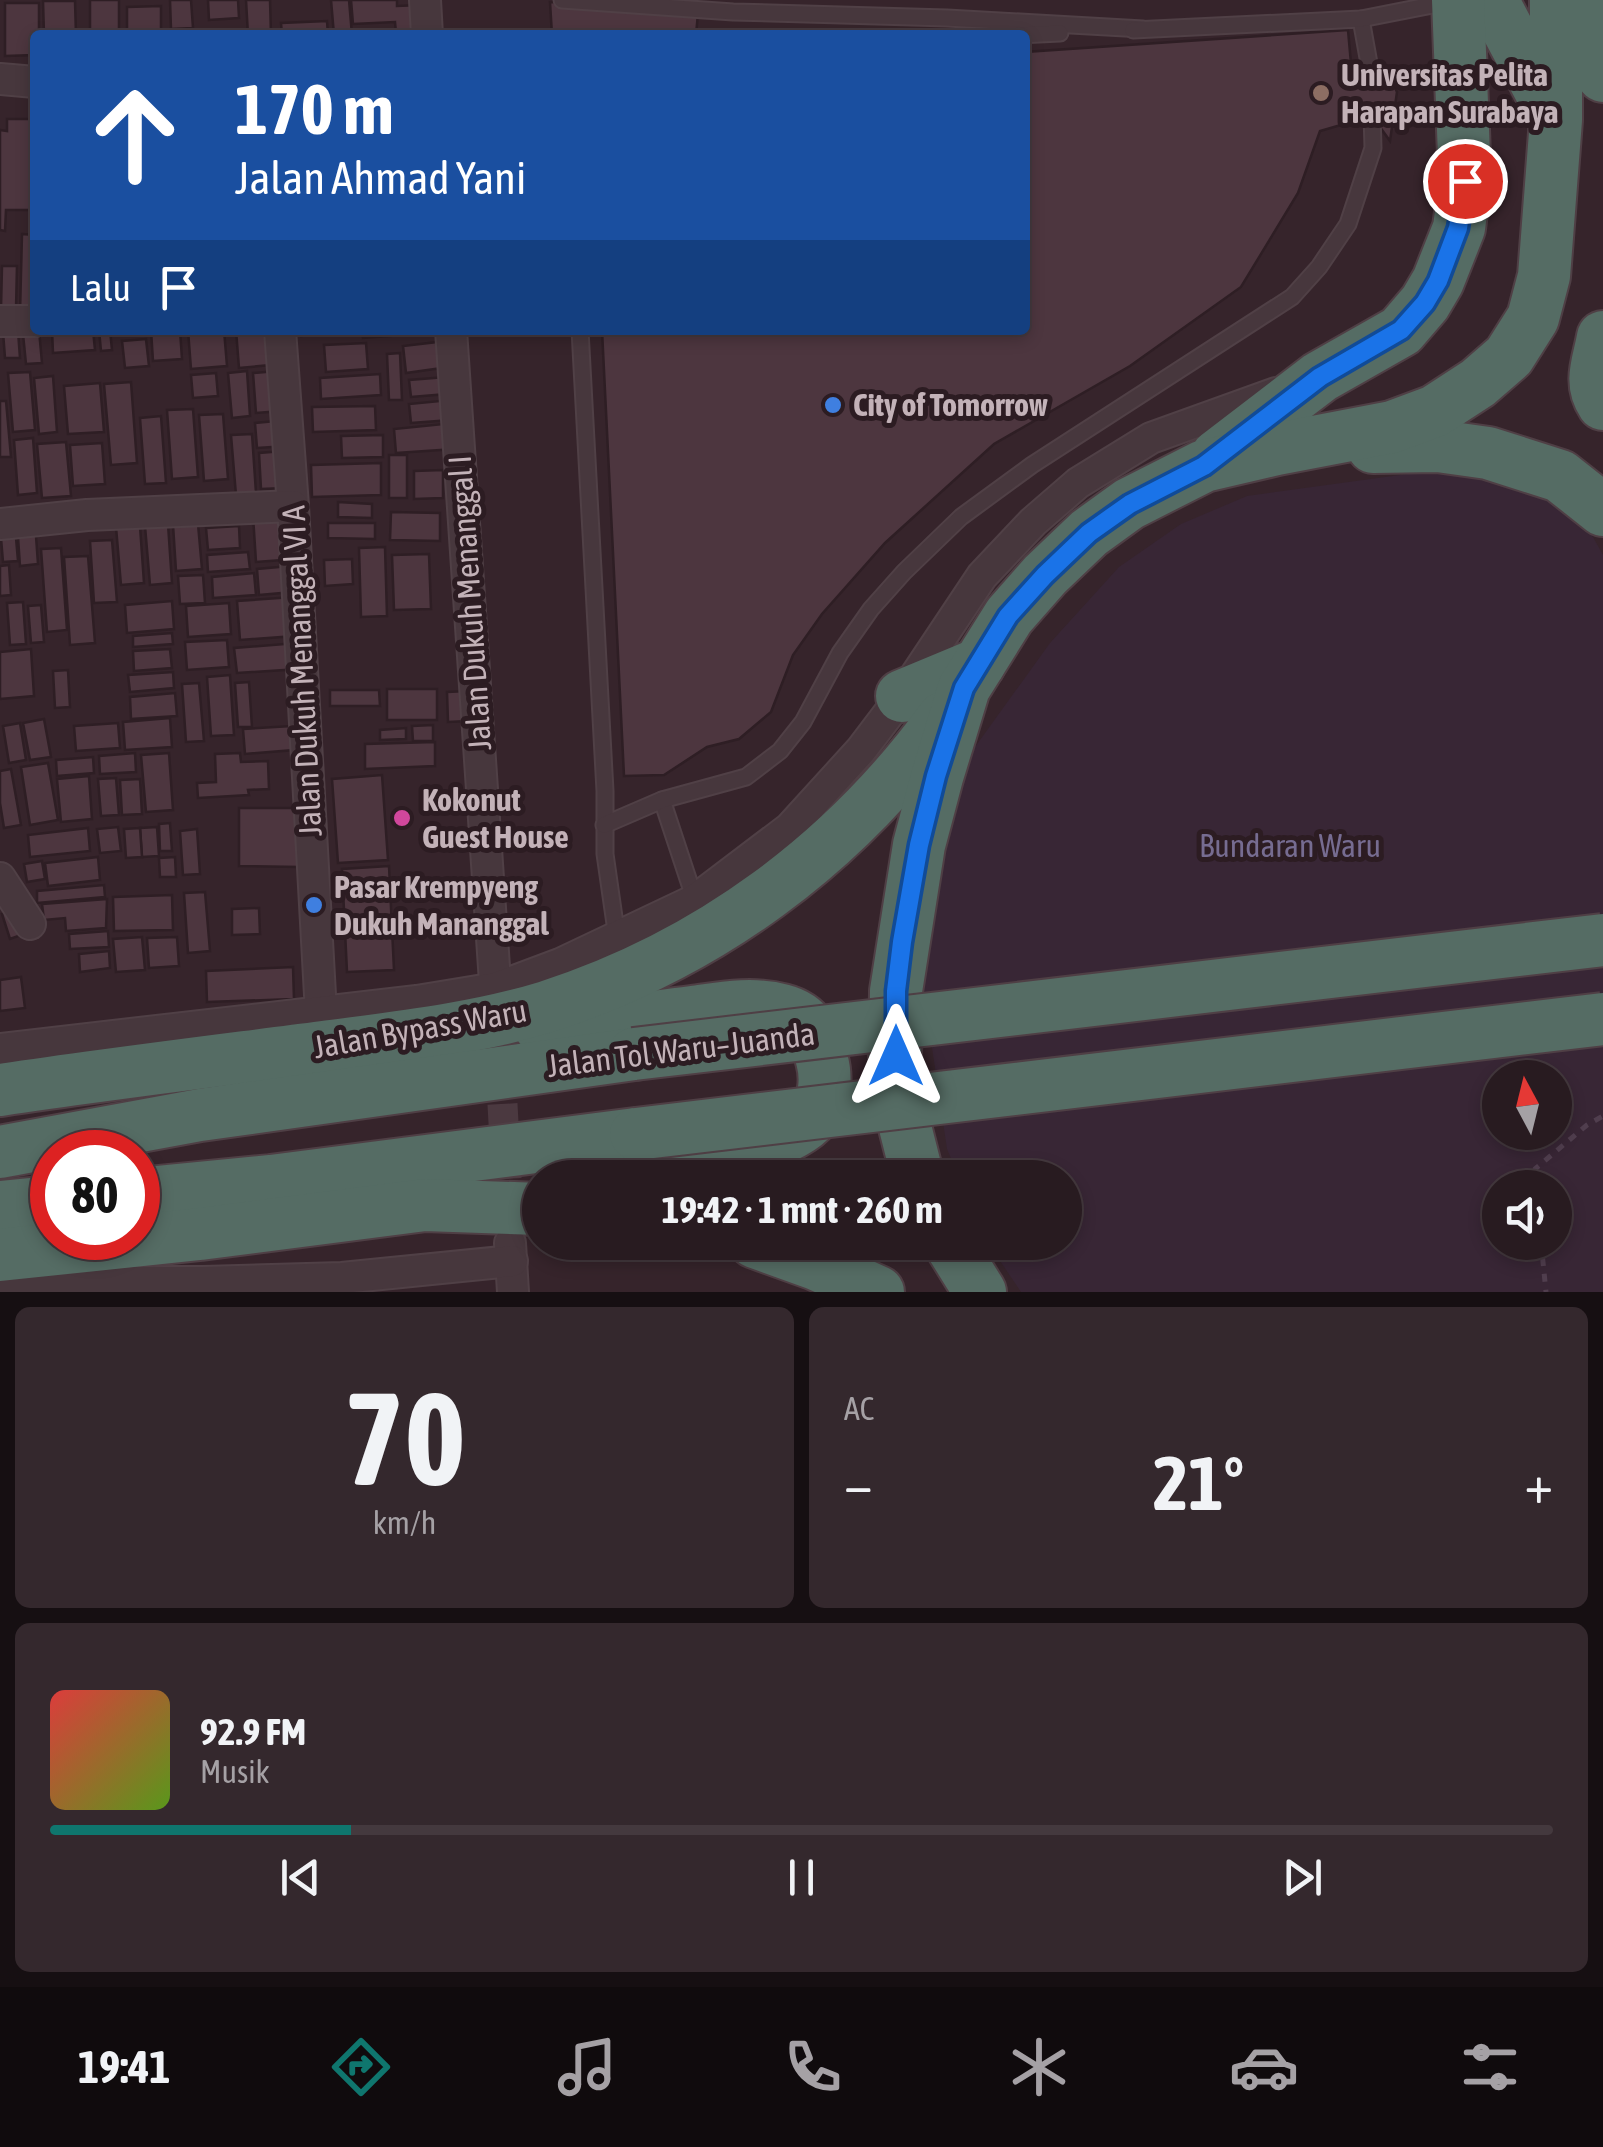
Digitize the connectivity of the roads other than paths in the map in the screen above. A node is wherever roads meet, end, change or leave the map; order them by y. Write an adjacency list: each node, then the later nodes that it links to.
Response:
1 (425, 0): 9 (street)
2 (562, 0): 8 (lane)
3 (1457, 0): 7 (lane); 23 (highway)
4 (1492, 0): 16 (highway)
5 (1556, 0): 16 (highway)
6 (1598, 0): 12 (highway)
7 (1361, 19): 8 (lane); 11 (lane)
8 (1143, 29): 10 (lane)
9 (427, 30)
10 (1030, 34)
11 (1370, 69)
12 (1603, 76)
13 (0, 79): 14 (street)
14 (30, 82)
15 (1372, 114): 32 (lane)
16 (1556, 120): 25 (highway)
17 (0, 321): 18 (street)
18 (30, 321)
19 (280, 335): 27 (street, Jalan Dukuh Menanggal VI A)
20 (451, 335): 39 (street, Jalan Dukuh Menanggal I)
21 (580, 335): 33 (lane)
22 (1603, 338): 24 (highway)
23 (1320, 377): 26 (highway); 31 (street)
24 (1603, 404)
25 (1276, 449): 26 (highway); 28 (highway)
26 (1204, 466): 30 (highway)
27 (293, 506): 29 (street); 40 (street, Jalan Dukuh Menanggal VI A)
28 (1603, 510)
29 (0, 524)
30 (972, 676): 31 (highway); 39 (highway, Jalan Bypass Waru); 46 (highway)
31 (902, 696): 35 (street)
32 (662, 800): 33 (lane); 35 (lane)
33 (604, 826): 37 (lane)
34 (0, 878): 36 (street)
35 (695, 900): 37 (street)
36 (30, 924)
37 (617, 938): 39 (street)
38 (1603, 940): 44 (highway, Jalan Tol Waru–Juanda, bridge)
39 (484, 1004): 40 (street); 43 (highway, Jalan Bypass Waru); 45 (highway)
40 (310, 1014): 42 (street)
41 (1603, 1019): 48 (highway, bridge)
42 (0, 1049)
43 (0, 1090)
44 (0, 1152)
45 (705, 1160)
46 (913, 1160)
47 (522, 1190): 50 (highway)
48 (160, 1192)
49 (30, 1204): 51 (highway)
50 (425, 1205): 52 (highway); 53 (highway)
51 (0, 1207)
52 (521, 1237): 56 (street); 59 (street)
53 (0, 1255)
54 (805, 1260): 60 (highway)
55 (960, 1260): 61 (highway)
56 (342, 1285): 57 (street)
57 (134, 1287): 58 (street)
58 (0, 1292)
59 (513, 1292)
60 (878, 1292)
61 (980, 1292)

